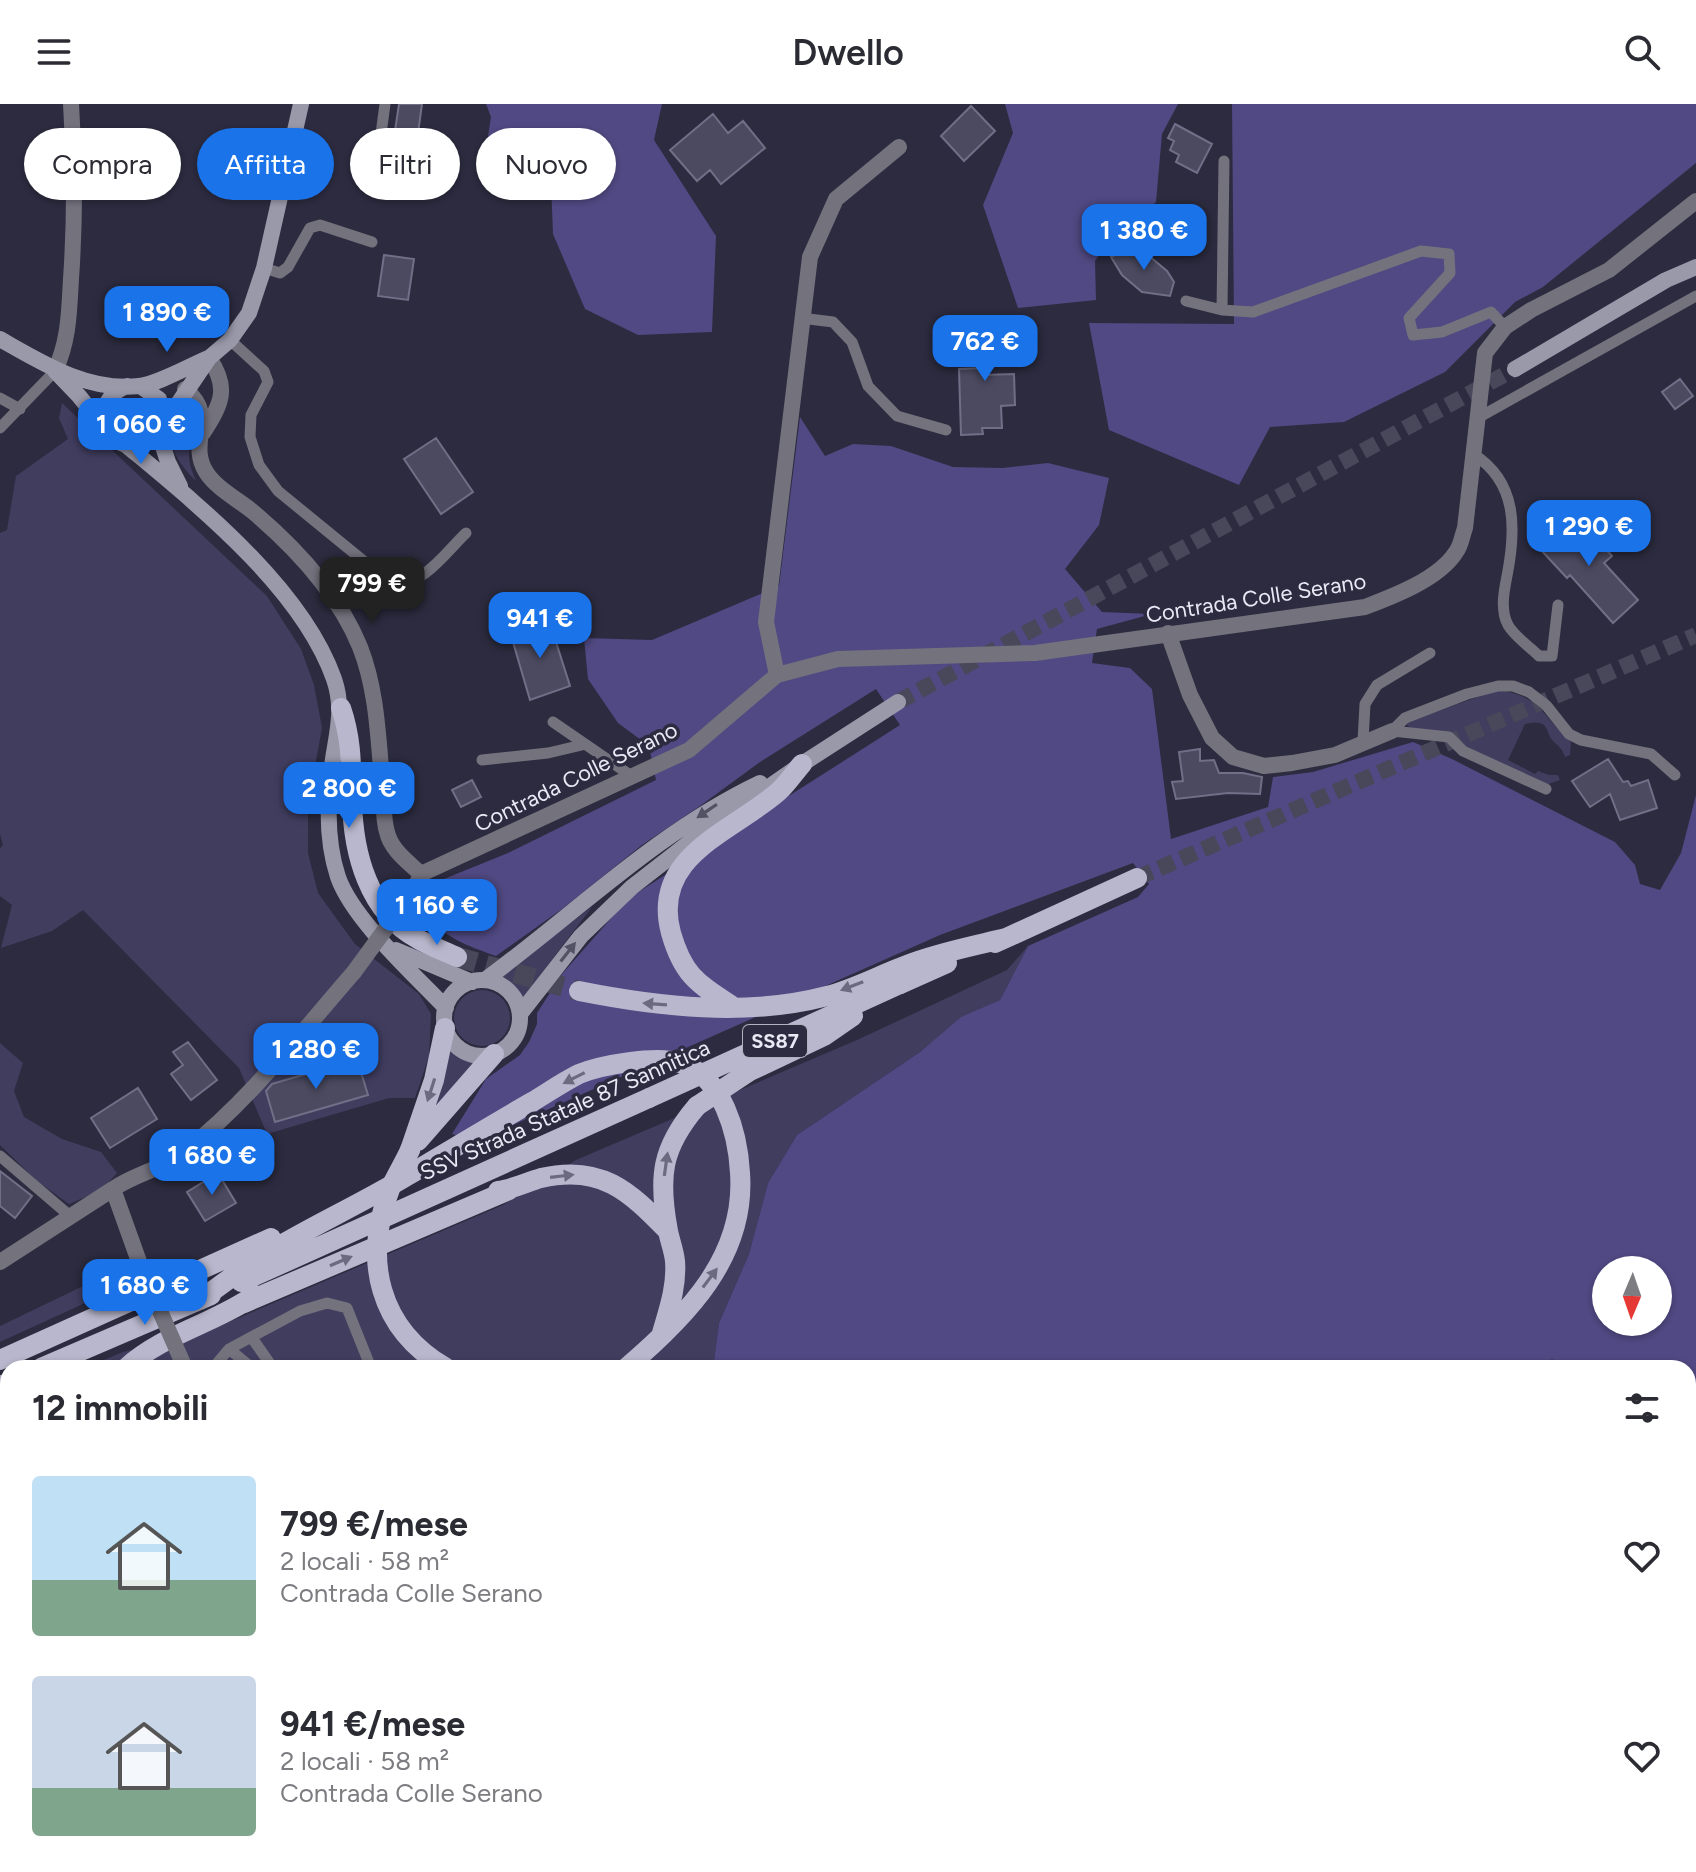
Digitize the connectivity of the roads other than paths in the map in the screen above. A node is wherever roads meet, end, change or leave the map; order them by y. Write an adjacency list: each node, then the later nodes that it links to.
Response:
1 (71, 104): 20 (street)
2 (301, 104): 10 (main road)
3 (385, 104): 4 (lane)
4 (382, 128)
5 (899, 147): 14 (street)
6 (1224, 161): 13 (lane)
7 (1696, 201): 15 (street, Contrada Colle Serano)
8 (372, 242): 10 (lane)
9 (1696, 267): 19 (main road)
10 (264, 268): 17 (main road)
11 (1696, 296): 25 (lane)
12 (1186, 301): 13 (lane)
13 (1222, 310): 15 (lane)
14 (801, 318): 29 (lane); 38 (street)
15 (1505, 327): 25 (street, Contrada Colle Serano)
16 (0, 339): 20 (main road)
17 (230, 340): 18 (main road); 34 (lane)
18 (209, 358): 21 (main road); 22 (main road); 30 (street)
19 (1515, 369)
20 (55, 371): 21 (main road); 24 (lane); 28 (main road)
21 (134, 386): 27 (main road); 28 (main road)
22 (185, 389): 27 (main road); 30 (street)
23 (0, 398): 24 (lane)
24 (20, 409): 26 (lane)
25 (1476, 419): 32 (street, Contrada Colle Serano)
26 (0, 428)
27 (161, 428): 31 (main road); 33 (main road)
28 (106, 429): 31 (main road)
29 (946, 430)
30 (203, 433): 50 (street)
31 (126, 445): 33 (main road)
32 (1473, 454): 35 (lane); 36 (street, Contrada Colle Serano)
33 (185, 494): 40 (main road)
34 (466, 533)
35 (1558, 605)
36 (1168, 633): 38 (street, Contrada Colle Serano); 43 (street)
37 (1430, 653): 43 (lane)
38 (777, 675): 48 (street, Contrada Colle Serano)
39 (898, 702): 46 (main road)
40 (341, 708): 53 (main road); 54 (main road)
41 (553, 722): 44 (lane)
42 (1392, 731): 43 (street); 47 (lane); 49 (lane)
43 (1363, 741)
44 (582, 745): 45 (lane); 48 (lane)
45 (482, 760)
46 (802, 764): 55 (main road, one-way to 55); 58 (main road); 59 (main road, one-way to 46)
47 (1675, 775)
48 (633, 777): 50 (street, Contrada Colle Serano)
49 (1546, 789)
50 (421, 874): 65 (street, bridge)
51 (1137, 878): 52 (main road, SSV Strada Statale 87 Sannitica / SS87)
52 (1006, 938): 56 (main road, SSV Strada Statale 87 Sannitica / SS87); 58 (main road, one-way to 58)
53 (387, 946): 55 (main road); 60 (main road)
54 (457, 957)
55 (478, 981): 59 (main road); 60 (main road)
56 (900, 984): 67 (main road, SSV Strada Statale 87 Sannitica / SS87, bridge); 69 (main road, one-way to 56, bridge)
57 (579, 991): 58 (main road, one-way to 57)
58 (732, 1006)
59 (520, 1014): 61 (main road)
60 (445, 1018): 61 (main road); 62 (main road, one-way to 62)
61 (494, 1054): 62 (main road)
62 (410, 1150): 87 (main road, bridge)
63 (0, 1156): 68 (lane)
64 (403, 1179): 72 (main road); 75 (main road, one-way to 64); 78 (main road)
65 (113, 1189): 68 (street); 82 (street, bridge)
66 (509, 1190): 67 (main road); 69 (main road, one-way to 69); 73 (main road, one-way to 66)
67 (404, 1209): 70 (main road, SSV Strada Statale 87 Sannitica / SS87)
68 (70, 1216): 71 (street)
69 (668, 1231): 75 (main road)
70 (331, 1241): 72 (main road, SSV Strada Statale 87 Sannitica / SS87); 73 (main road)
71 (0, 1262)
72 (200, 1300): 76 (main road, SSV Strada Statale 87 Sannitica / SS87)
73 (244, 1303): 81 (main road)
74 (252, 1338): 77 (lane); 85 (lane); 86 (lane)
75 (661, 1339): 88 (main road)
76 (98, 1342): 79 (main road); 80 (main road)
77 (229, 1349): 83 (lane); 84 (lane)
78 (0, 1360)
79 (35, 1360)
80 (59, 1360)
81 (135, 1360)
82 (181, 1360)
83 (220, 1360)
84 (242, 1360)
85 (267, 1360)
86 (368, 1360)
87 (432, 1360)
88 (636, 1360)

